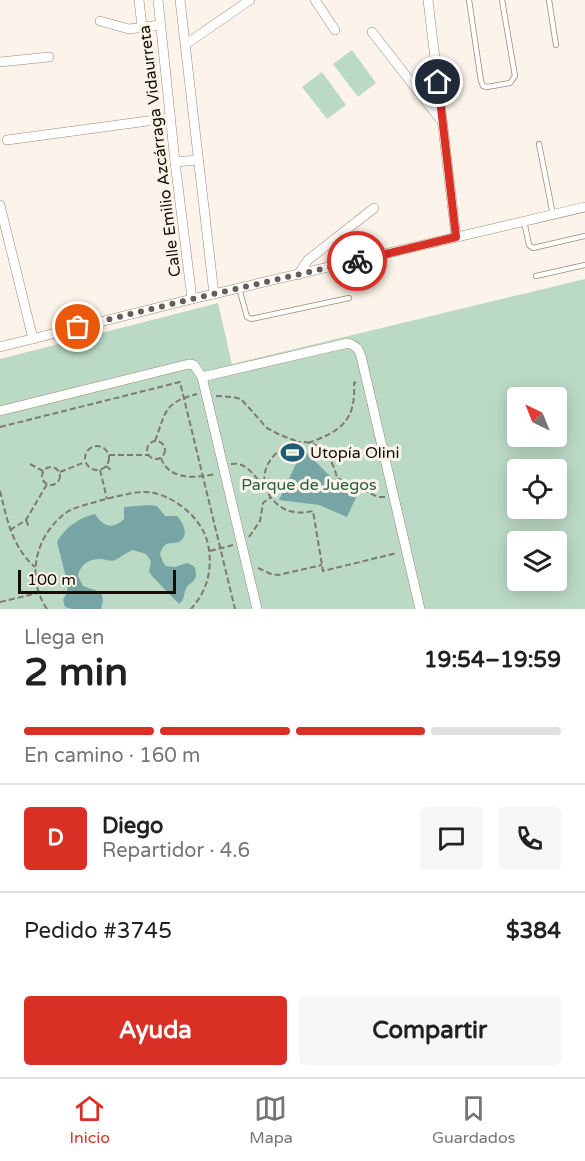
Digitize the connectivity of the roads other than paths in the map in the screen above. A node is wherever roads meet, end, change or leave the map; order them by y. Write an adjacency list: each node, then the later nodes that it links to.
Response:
1 (139, 0): 12 (street)
2 (158, 0): 11 (street, Calle Emilio Azcárraga Vidaurreta)
3 (180, 0): 15 (street)
4 (250, 0): 15 (street)
5 (315, 0): 13 (street)
6 (428, 0): 20 (street)
7 (469, 0): 8 (lane)
8 (502, 0)
9 (549, 0): 16 (lane)
10 (100, 21): 12 (street)
11 (160, 25): 12 (street); 19 (street, Calle Emilio Azcárraga Vidaurreta)
12 (142, 27)
13 (336, 30)
14 (372, 32): 20 (street)
15 (186, 44): 23 (street)
16 (556, 45)
17 (49, 57): 18 (street)
18 (0, 62)
19 (170, 118): 21 (street); 24 (street, Calle Emilio Azcárraga Vidaurreta)
20 (442, 123): 31 (street)
21 (8, 140)
22 (539, 144): 28 (lane)
23 (198, 160): 24 (street); 36 (street)
24 (175, 162): 38 (street, Calle Emilio Azcárraga Vidaurreta)
25 (0, 206): 39 (street)
26 (585, 207): 28 (street)
27 (374, 208): 33 (street)
28 (553, 215): 29 (street)
29 (524, 221): 30 (lane); 31 (street)
30 (585, 236)
31 (456, 237): 33 (street)
32 (585, 265): 34 (lane)
33 (298, 275): 35 (street)
34 (536, 276)
35 (239, 288): 36 (street); 37 (lane)
36 (214, 294): 38 (street)
37 (349, 298)
38 (192, 299): 39 (street)
39 (33, 339): 40 (street)
40 (0, 347)
41 (202, 377): 42 (street); 43 (street); 44 (street)
42 (0, 411)
43 (257, 609)
44 (420, 609)

